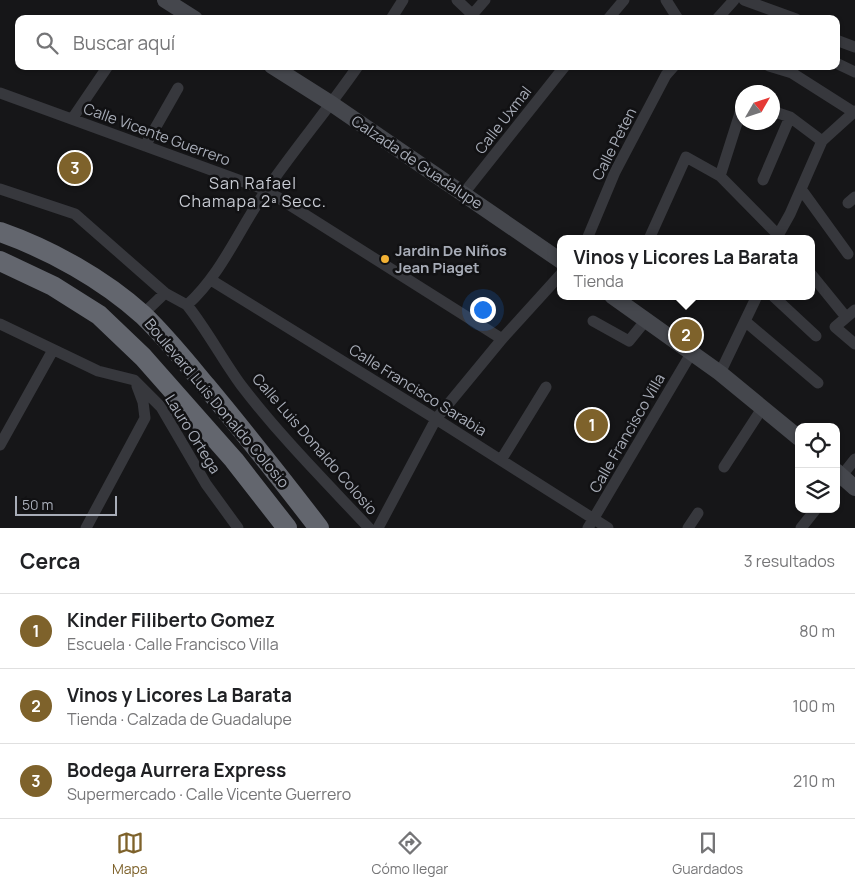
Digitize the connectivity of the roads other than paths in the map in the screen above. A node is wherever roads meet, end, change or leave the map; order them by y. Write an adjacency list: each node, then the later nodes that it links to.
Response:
1 (165, 0): 9 (street)
2 (403, 0): 10 (street)
3 (457, 0): 11 (street)
4 (485, 0): 12 (street)
5 (624, 0): 13 (street)
6 (666, 0): 14 (street)
7 (734, 0): 15 (street)
8 (744, 0): 16 (street)
9 (189, 15)
10 (393, 15)
11 (472, 15)
12 (475, 15)
13 (611, 15)
14 (675, 15)
15 (721, 15)
16 (785, 15)
17 (840, 41): 18 (street)
18 (855, 47)
19 (840, 65): 26 (street)
20 (105, 70): 33 (street)
21 (278, 70): 29 (street, Calzada de Guadalupe)
22 (355, 70): 29 (street)
23 (557, 70): 42 (street, Calle Uxmal)
24 (670, 70): 44 (street, Calle Peten)
25 (782, 70): 30 (street)
26 (855, 72)
27 (178, 88): 36 (street)
28 (0, 93): 33 (street, Calle Vicente Guerrero)
29 (332, 104): 41 (street); 42 (street, Calzada de Guadalupe)
30 (855, 112): 35 (street)
31 (780, 114): 32 (street)
32 (790, 117): 35 (street); 38 (street)
33 (72, 119): 36 (street, Calle Vicente Guerrero)
34 (735, 129): 37 (street)
35 (822, 141): 40 (street)
36 (145, 146): 41 (street, Calle Vicente Guerrero)
37 (720, 176): 45 (street); 46 (street)
38 (763, 180)
39 (0, 189): 54 (street)
40 (801, 189): 47 (street); 48 (street)
41 (266, 190): 53 (street); 66 (street, Calle Vicente Guerrero)
42 (464, 194): 49 (street, Calzada de Guadalupe)
43 (0, 232): 60 (highway, Boulevard Luis Donaldo Colosio)
44 (589, 235)
45 (651, 235)
46 (777, 235)
47 (780, 235)
48 (848, 254)
49 (557, 257)
50 (0, 262): 77 (highway, Boulevard Luis Donaldo Colosio)
51 (557, 278): 66 (street)
52 (815, 278): 59 (street)
53 (210, 280): 58 (street); 76 (street, Calle Francisco Sarabia)
54 (165, 293): 58 (street); 60 (street)
55 (621, 300): 61 (street)
56 (755, 300): 63 (street)
57 (777, 300): 65 (street)
58 (187, 305): 93 (street, Calle Luis Donaldo Colosio)
59 (851, 314): 67 (street)
60 (142, 315): 92 (highway, Boulevard Luis Donaldo Colosio)
61 (646, 320): 62 (street); 69 (street)
62 (593, 322)
63 (746, 322): 70 (street); 72 (street)
64 (0, 324): 68 (street, Lauro Ortega)
65 (816, 336)
66 (502, 339): 76 (street)
67 (855, 344)
68 (53, 350): 71 (street, Lauro Ortega); 79 (street)
69 (692, 352): 70 (street); 88 (street, Calle Francisco Villa)
70 (720, 373): 75 (street)
71 (134, 380): 74 (street, Lauro Ortega); 89 (street)
72 (818, 383)
73 (546, 387): 80 (street)
74 (161, 406): 77 (street); 90 (street, Lauro Ortega)
75 (762, 407): 78 (street); 82 (street)
76 (436, 419): 80 (street, Calle Francisco Sarabia); 94 (street)
77 (211, 435): 91 (highway, Boulevard Luis Donaldo Colosio)
78 (795, 435)
79 (0, 445)
80 (501, 460): 88 (street, Calle Francisco Sarabia)
81 (855, 460): 83 (street)
82 (724, 467)
83 (840, 474)
84 (840, 477): 85 (street)
85 (855, 488)
86 (698, 513): 96 (street)
87 (813, 513): 97 (street)
88 (591, 524): 95 (street, Calle Francisco Sarabia)
89 (86, 528)
90 (238, 528)
91 (287, 528)
92 (320, 528)
93 (369, 528)
94 (378, 528)
95 (608, 528)
96 (688, 528)
97 (801, 528)

